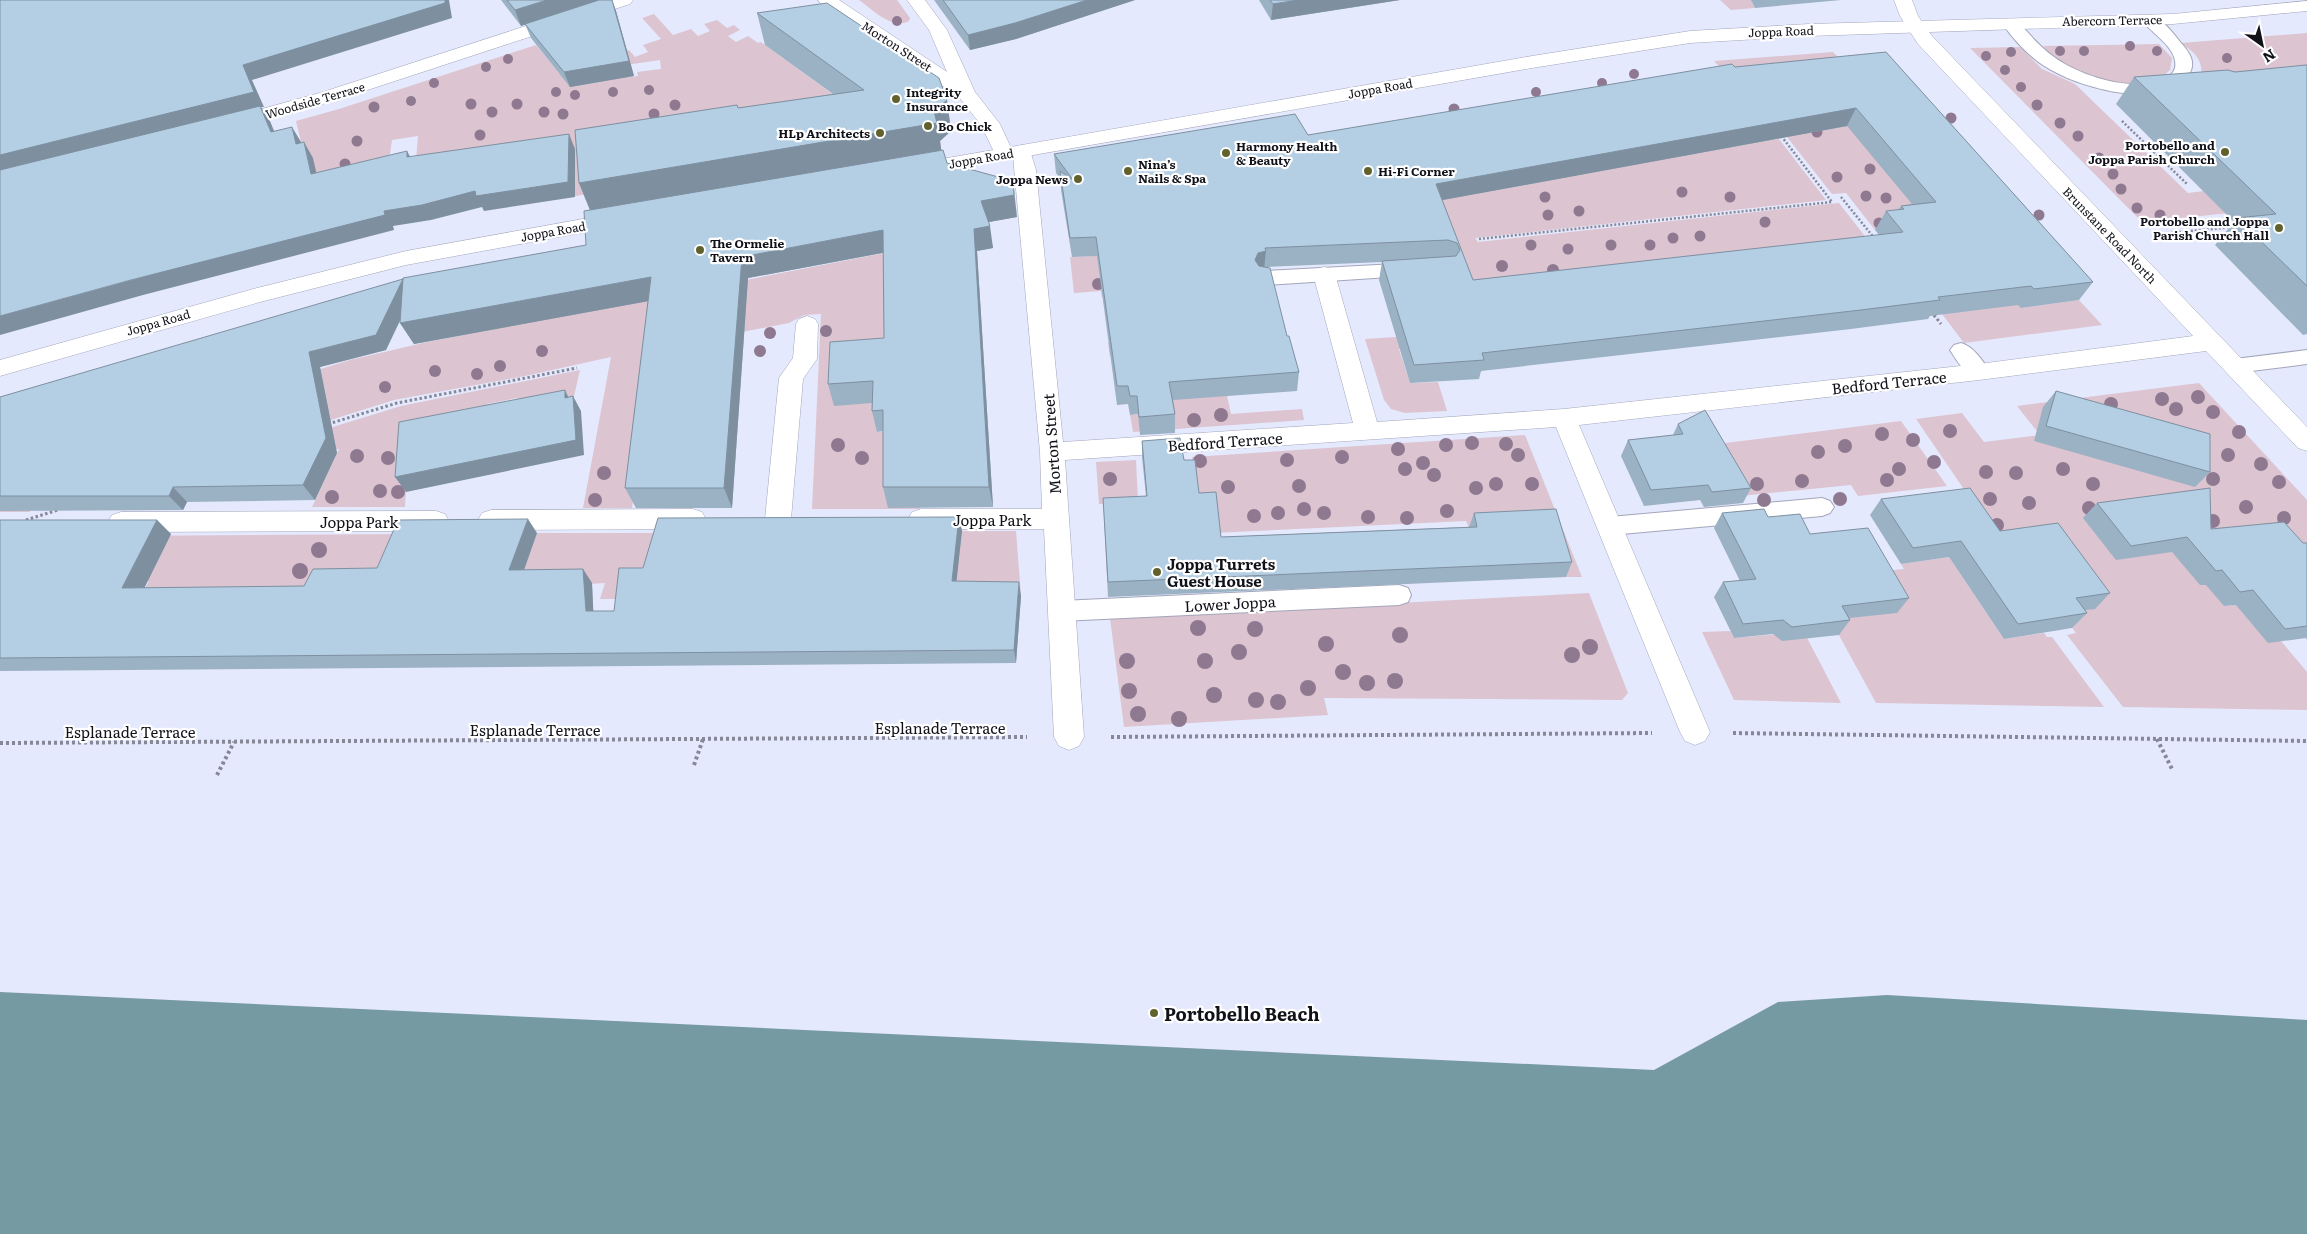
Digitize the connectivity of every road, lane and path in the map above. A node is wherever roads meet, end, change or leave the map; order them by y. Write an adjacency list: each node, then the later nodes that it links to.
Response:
1 (624, 0): 11 (street, Woodside Terrace)
2 (827, 0): 10 (street, Morton Street)
3 (916, 0): 10 (street, Morton Street)
4 (1903, 0): 8 (street, Brunstane Road North)
5 (2307, 6): 6 (street, Abercorn Terrace)
6 (2150, 20): 7 (street, Abercorn Terrace); 9 (lane)
7 (2010, 23): 8 (street, Abercorn Terrace); 9 (lane)
8 (1916, 26): 13 (street, Joppa Road); 19 (street, Brunstane Road North)
9 (2095, 82): 15 (path)
10 (966, 93): 13 (street, Morton Street)
11 (211, 128)
12 (1776, 131): 20 (path)
13 (1013, 153): 14 (street, Joppa Road); 38 (street, Morton Street)
14 (895, 173)
15 (2188, 185)
16 (1841, 197): 21 (path)
17 (641, 216): 31 (street, Joppa Road)
18 (2238, 226): 19 (path)
19 (2114, 239): 27 (street, Brunstane Road North)
20 (1479, 240)
21 (1877, 242)
22 (1435, 268): 23 (lane)
23 (1324, 274): 24 (lane); 36 (street)
24 (1265, 278)
25 (1931, 311): 28 (path)
26 (807, 324): 42 (street)
27 (2212, 342): 30 (street, Brunstane Road North); 33 (street, Bedford Terrace)
28 (1961, 350): 33 (lane)
29 (2307, 357): 30 (lane)
30 (2235, 366): 37 (street, Brunstane Road North)
31 (0, 368)
32 (577, 368): 35 (path)
33 (1979, 372): 34 (street, Bedford Terrace)
34 (1564, 418): 36 (street, Bedford Terrace); 47 (street)
35 (323, 426)
36 (1367, 431): 38 (street, Bedford Terrace)
37 (2307, 442)
38 (1052, 452): 44 (street, Morton Street)
39 (64, 508): 46 (path)
40 (1822, 508): 47 (lane)
41 (719, 519): 45 (street, Joppa Park)
42 (778, 519)
43 (895, 519): 44 (street, Joppa Park)
44 (1056, 519): 49 (street, Morton Street)
45 (97, 522)
46 (18, 523)
47 (1610, 526): 51 (street)
48 (1399, 595): 49 (lane, Lower Joppa)
49 (1061, 611): 50 (street, Morton Street)
50 (1068, 724): 52 (path, Esplanade Terrace)
51 (1695, 732)
52 (703, 739): 54 (path, Esplanade Terrace); 56 (path)
53 (2157, 739): 57 (path)
54 (234, 742): 55 (path, Esplanade Terrace); 58 (path)
55 (0, 743)
56 (694, 765)
57 (2174, 772)
58 (217, 775)

